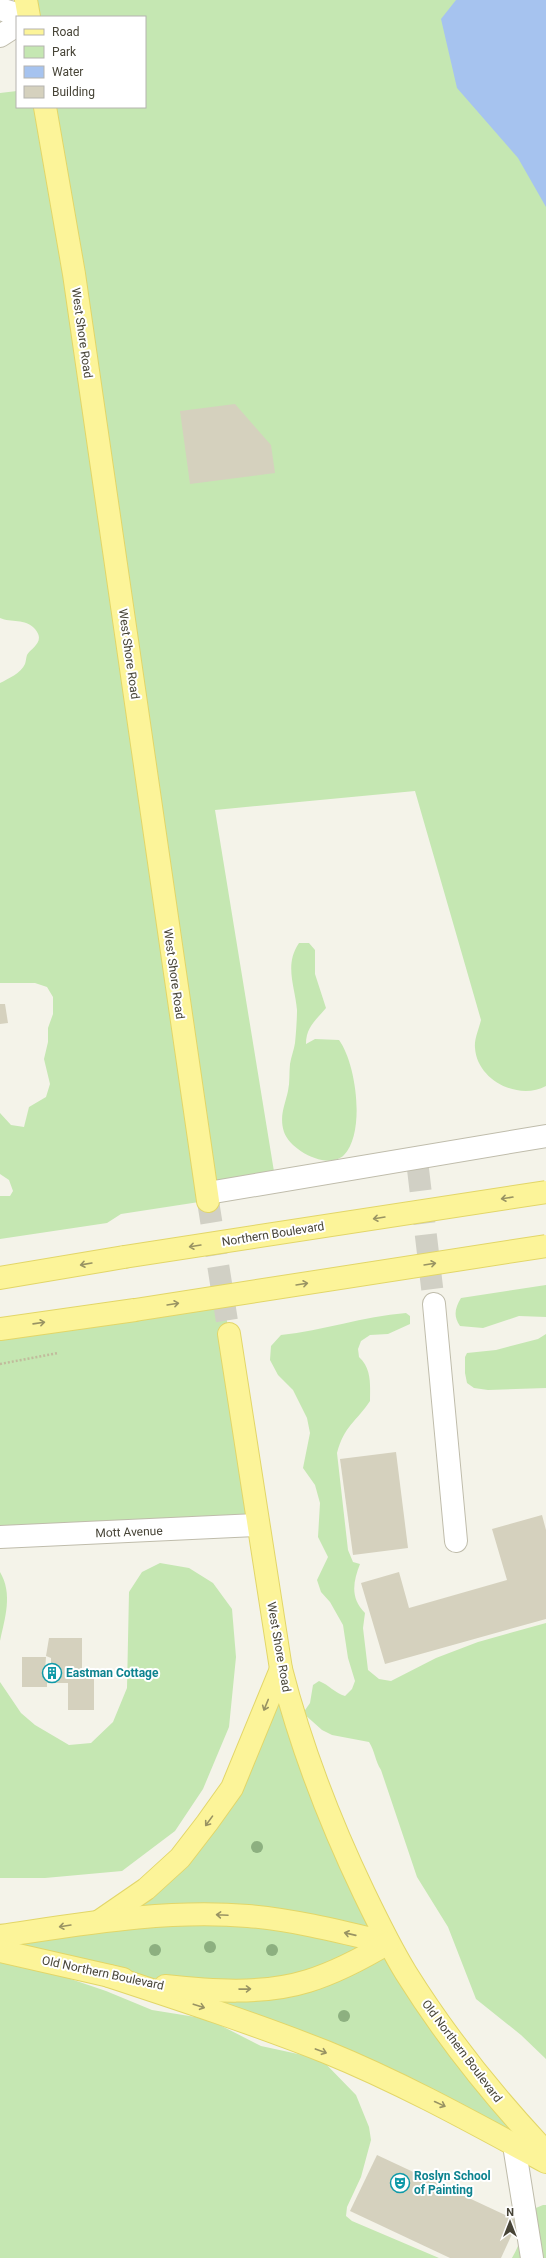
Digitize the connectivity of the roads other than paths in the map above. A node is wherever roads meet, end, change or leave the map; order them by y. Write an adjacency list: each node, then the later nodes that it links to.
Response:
1 (26, 0): 4 (main road)
2 (0, 9): 3 (street)
3 (24, 16)
4 (28, 16)
5 (16, 27): 6 (street)
6 (0, 36)
7 (45, 108): 10 (main road, West Shore Road)
8 (546, 1136): 10 (street)
9 (546, 1192): 12 (main road, Northern Boulevard, one-way to 12, bridge)
10 (208, 1197)
11 (546, 1246): 14 (main road, one-way to 11, bridge)
12 (0, 1278)
13 (434, 1304): 18 (street)
14 (0, 1329)
15 (229, 1334): 16 (main road, West Shore Road)
16 (258, 1525): 17 (street, Mott Avenue); 19 (main road, West Shore Road)
17 (0, 1537)
18 (456, 1541)
19 (280, 1669): 20 (main road, one-way to 20); 22 (main road, West Shore Road)
20 (99, 1921): 21 (main road, one-way to 21); 22 (main road, one-way to 20)
21 (0, 1936)
22 (388, 1943): 24 (main road, Old Northern Boulevard, one-way to 22); 26 (main road, Old Northern Boulevard)
23 (0, 1951): 24 (main road, Old Northern Boulevard)
24 (109, 1976): 25 (main road, one-way to 25)
25 (514, 2145): 27 (main road); 28 (street)
26 (546, 2152)
27 (546, 2162)
28 (532, 2258)

